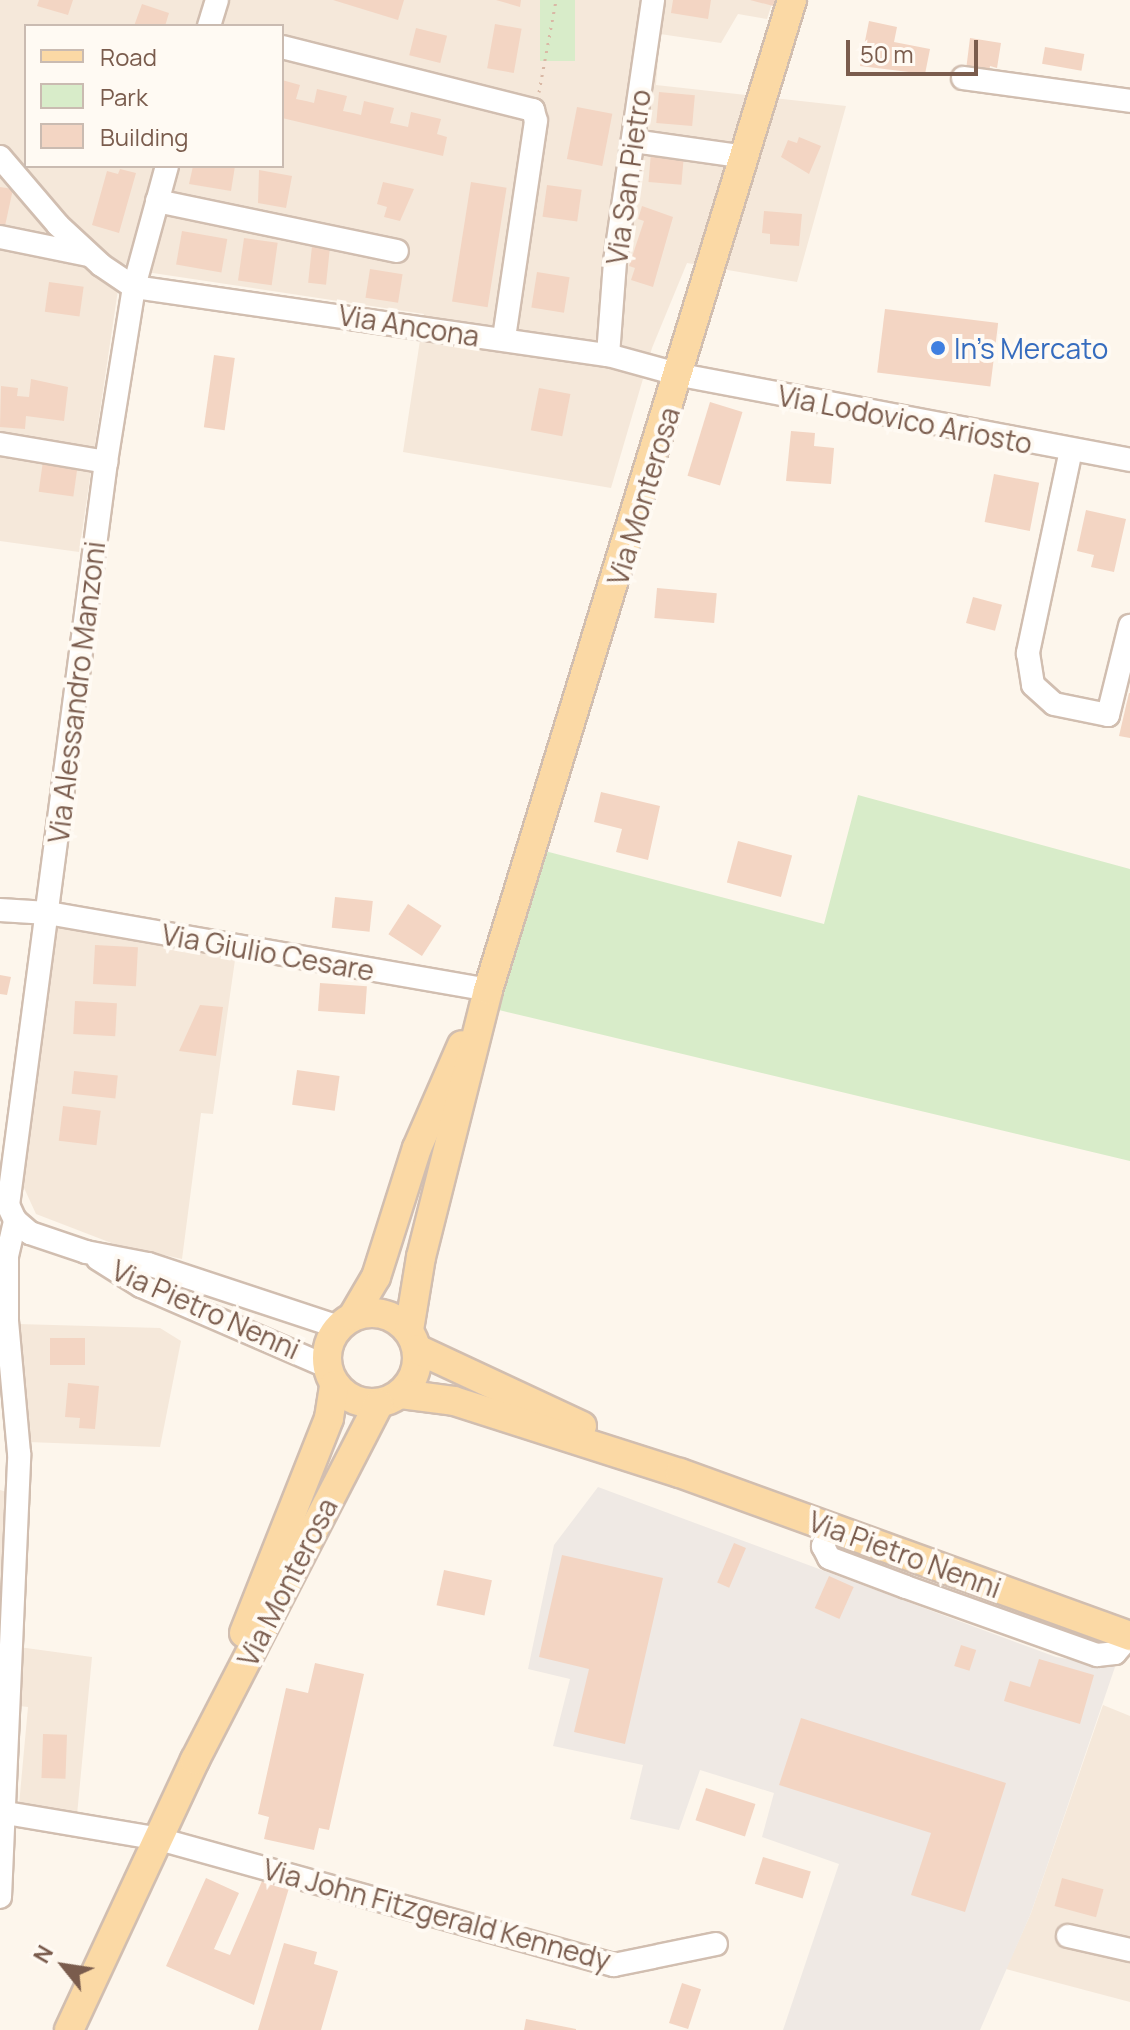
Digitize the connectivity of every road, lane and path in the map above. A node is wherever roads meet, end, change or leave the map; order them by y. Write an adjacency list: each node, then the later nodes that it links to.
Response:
1 (217, 0): 5 (street)
2 (556, 0): 9 (path)
3 (653, 0): 10 (street, Via San Pietro)
4 (792, 0): 12 (main road, Via Monterosa)
5 (210, 24)
6 (284, 48): 9 (street)
7 (963, 78): 8 (street)
8 (1130, 101)
9 (533, 110): 19 (street)
10 (633, 141): 12 (street); 20 (street, Via San Pietro)
11 (0, 157): 17 (street)
12 (745, 157): 21 (main road, Via Monterosa)
13 (166, 168): 14 (street, Via Alessandro Manzoni)
14 (157, 201): 16 (street); 18 (street, Via Alessandro Manzoni)
15 (0, 237): 17 (street)
16 (397, 251)
17 (89, 256): 18 (street)
18 (134, 287): 19 (street, Via Ancona); 25 (street, Via Alessandro Manzoni)
19 (504, 339): 20 (street, Via Ancona)
20 (608, 355): 21 (street, Via Ancona)
21 (681, 375): 23 (street, Via Lodovico Ariosto); 29 (main road, Via Monterosa)
22 (0, 444): 25 (street)
23 (1071, 450): 24 (street, Via Lodovico Ariosto); 26 (street)
24 (1130, 460)
25 (106, 462): 28 (street, Via Alessandro Manzoni)
26 (1130, 626)
27 (0, 910): 28 (street, Via Giulio Cesare)
28 (48, 913): 29 (street, Via Giulio Cesare); 30 (street, Via Alessandro Manzoni)
29 (488, 990): 32 (main road, Via Monterosa); 33 (main road, Via Monterosa)
30 (15, 1220): 31 (street, Via Pietro Nenni); 39 (street)
31 (86, 1252): 32 (street, Via Pietro Nenni); 34 (street, Via Pietro Nenni)
32 (346, 1322): 33 (main road); 34 (main road)
33 (413, 1339): 35 (main road); 36 (main road, Via Pietro Nenni)
34 (330, 1376): 35 (main road); 38 (main road, Via Monterosa)
35 (390, 1399): 36 (main road, Via Pietro Nenni); 38 (main road, Via Monterosa)
36 (680, 1473): 37 (main road, Via Pietro Nenni)
37 (1130, 1636)
38 (195, 1760): 40 (main road, Via Monterosa)
39 (3, 1812): 40 (street, Via John Fitzgerald Kennedy); 41 (street)
40 (159, 1839): 43 (street, Via John Fitzgerald Kennedy); 45 (main road, Via Monterosa)
41 (0, 1897)
42 (1068, 1936): 44 (street)
43 (716, 1944)
44 (1130, 1950)
45 (69, 2030)

